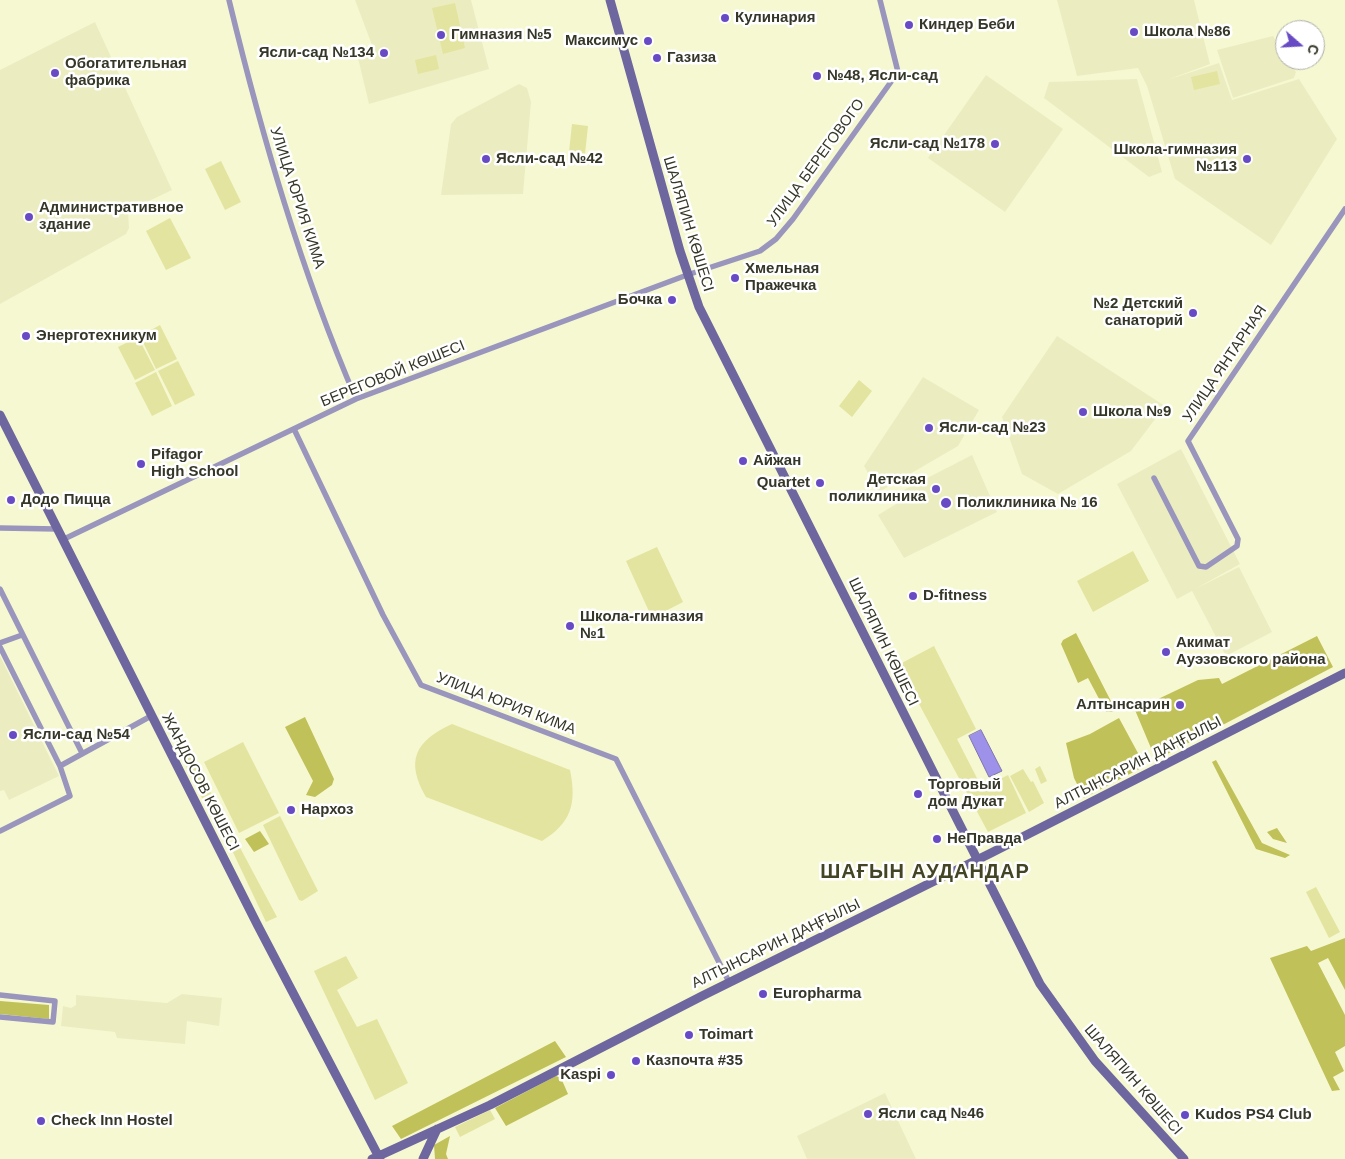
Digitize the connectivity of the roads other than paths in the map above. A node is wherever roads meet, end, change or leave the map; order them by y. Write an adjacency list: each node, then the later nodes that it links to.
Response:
1 (229, 0): 6 (street, УЛИЦА ЮРИЯ КИМА)
2 (610, 0): 5 (main road, ШАЛЯПИН КӨШЕСІ)
3 (880, 0): 5 (street, УЛИЦА БЕРЕГОВОГО)
4 (1345, 209): 9 (street, УЛИЦА ЯНТАРНАЯ)
5 (687, 275): 6 (street, БЕРЕГОВОЙ КӨШЕСІ); 22 (main road, ШАЛЯПИН КӨШЕСІ)
6 (356, 399): 8 (street, БЕРЕГОВОЙ КӨШЕСІ)
7 (0, 415): 11 (main road, ЖАНДОСОВ КӨШЕСІ)
8 (294, 429): 12 (street, БЕРЕГОВОЙ КӨШЕСІ); 23 (street, УЛИЦА ЮРИЯ КИМА)
9 (1154, 478)
10 (0, 528): 11 (street)
11 (57, 529): 12 (main road, ЖАНДОСОВ КӨШЕСІ)
12 (62, 540): 18 (main road, ЖАНДОСОВ КӨШЕСІ)
13 (0, 589): 14 (street)
14 (22, 635): 15 (street); 19 (street)
15 (0, 643)
16 (0, 647): 20 (street)
17 (1345, 673): 22 (main road, АЛТЫНСАРИН ДАҢҒЫЛЫ)
18 (151, 716): 19 (street); 27 (main road, ЖАНДОСОВ КӨШЕСІ)
19 (82, 753): 20 (street)
20 (60, 766): 21 (street)
21 (0, 831)
22 (978, 859): 23 (main road, АЛТЫНСАРИН ДАҢҒЫЛЫ); 29 (main road, ШАЛЯПИН КӨШЕСІ)
23 (729, 982): 26 (main road, АЛТЫНСАРИН ДАҢҒЫЛЫ)
24 (0, 996): 25 (street)
25 (0, 1017)
26 (437, 1129): 27 (main road, АЛТЫНСАРИН ДАҢҒЫЛЫ); 28 (main road)
27 (377, 1159)
28 (423, 1159)
29 (1184, 1159)

